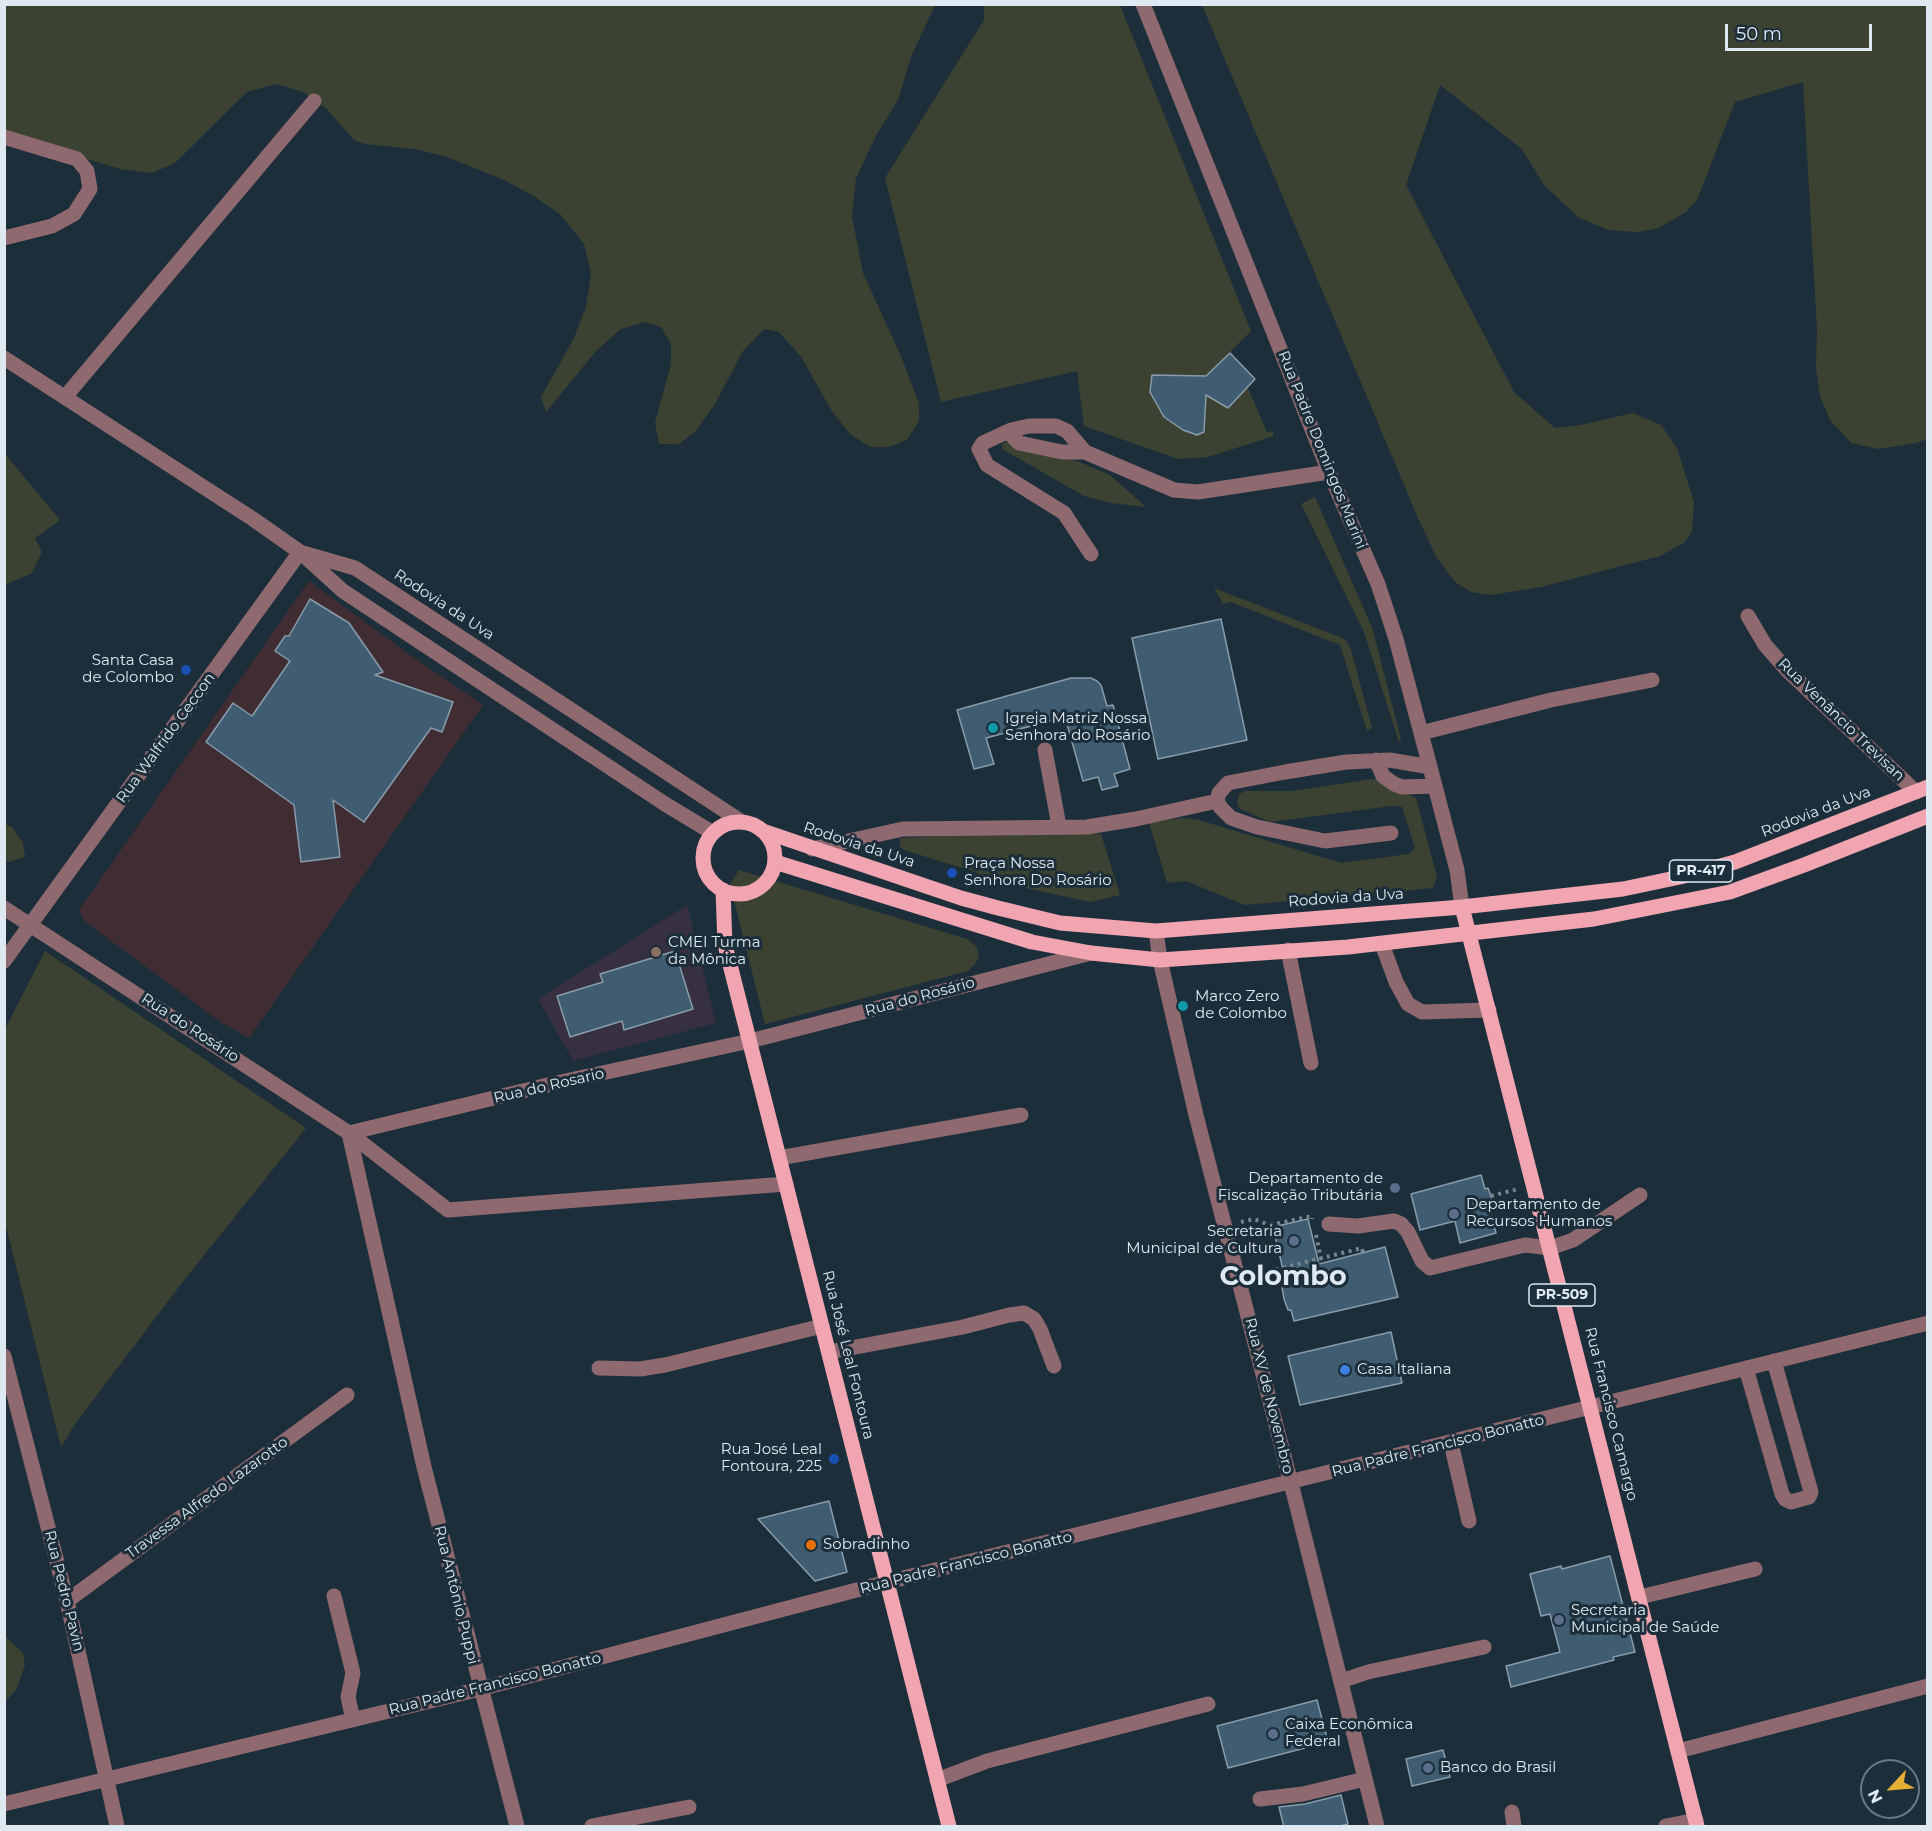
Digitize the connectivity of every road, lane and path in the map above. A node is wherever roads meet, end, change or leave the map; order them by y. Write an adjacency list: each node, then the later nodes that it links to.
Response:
1 (1143, 4): 9 (street, Rua Padre Domingos Marini)
2 (314, 101): 6 (street)
3 (4, 137): 4 (street)
4 (4, 238)
5 (4, 358): 6 (street, Rodovia da Uva)
6 (65, 397): 10 (street, Rodovia da Uva)
7 (1011, 430): 8 (street); 8 (street); 11 (street)
8 (1085, 452): 9 (street)
9 (1329, 472): 14 (street, Rua Padre Domingos Marini)
10 (300, 552): 22 (street, Rodovia da Uva); 25 (street, Rodovia da Uva); 32 (street, Rua Walfrido Ceccon)
11 (1091, 554)
12 (1748, 616): 19 (street, Rua Venâncio Trevisan)
13 (1652, 680): 14 (street)
14 (1421, 733): 17 (street, Rua Padre Domingos Marini)
15 (1045, 750): 23 (street)
16 (1376, 760): 17 (street); 18 (street); 20 (street)
17 (1431, 767): 18 (street, Rua Padre Domingos Marini)
18 (1435, 786): 30 (street, Rua Padre Domingos Marini)
19 (1922, 790): 30 (main road, Rodovia da Uva / PR-417)
20 (1217, 801): 23 (street); 26 (street)
21 (1928, 816): 34 (main road, PR-417)
22 (742, 822): 24 (main road); 25 (main road)
23 (1059, 826): 27 (street)
24 (763, 831): 27 (main road, Rodovia da Uva / PR-417); 28 (main road)
25 (713, 833): 29 (main road)
26 (1391, 833)
27 (812, 849): 33 (main road, Rodovia da Uva / PR-417)
28 (775, 862): 29 (main road); 37 (main road, PR-417)
29 (723, 890): 41 (main road, Rua José Leal Fontoura)
30 (1462, 907): 33 (main road, Rodovia da Uva / PR-417); 34 (main road, Rua Francisco Camargo / PR-509)
31 (4, 908): 32 (street, Rua do Rosário)
32 (31, 923): 39 (street, Rua Walfrido Ceccon); 44 (street, Rua do Rosário)
33 (1156, 931): 38 (street, Rua XV de Novembro)
34 (1469, 934): 35 (main road, PR-417); 40 (main road, Rua Francisco Camargo / PR-509)
35 (1382, 944): 36 (main road, PR-417); 40 (street)
36 (1288, 950): 38 (main road, PR-417); 42 (street)
37 (1091, 953): 38 (main road, PR-417); 41 (street, Rua do Rosário)
38 (1160, 960): 51 (street, Rua XV de Novembro)
39 (4, 961)
40 (1489, 1010): 47 (main road, Rua Francisco Camargo / PR-509)
41 (750, 1041): 44 (street, Rua do Rosario); 45 (main road, Rua José Leal Fontoura)
42 (1311, 1063)
43 (1022, 1115): 45 (street)
44 (350, 1133): 46 (street, Rua do Rosário); 78 (street, Rua Antônio Puppi)
45 (779, 1158): 46 (main road, Rua José Leal Fontoura)
46 (786, 1184): 58 (main road, Rua José Leal Fontoura)
47 (1534, 1185): 49 (path); 52 (main road, Rua Francisco Camargo / PR-509)
48 (1640, 1195): 52 (street)
49 (1491, 1196)
50 (1329, 1224): 52 (street)
51 (1225, 1225): 54 (path); 56 (street, Rua XV de Novembro)
52 (1550, 1248): 66 (main road, Rua Francisco Camargo / PR-509)
53 (1363, 1253): 54 (path)
54 (1321, 1258): 55 (path); 56 (path)
55 (1322, 1263)
56 (1239, 1279): 68 (street, Rua XV de Novembro)
57 (1928, 1323): 61 (street, Rua Padre Francisco Bonatto)
58 (822, 1326): 59 (main road, Rua José Leal Fontoura); 63 (street)
59 (828, 1352): 62 (street); 71 (main road, Rua José Leal Fontoura)
60 (4, 1356): 74 (street, Rua Pedro Pavin)
61 (1774, 1361): 64 (street, Rua Padre Francisco Bonatto); 64 (street)
62 (1054, 1366)
63 (599, 1368)
64 (1746, 1368): 66 (street, Rua Padre Francisco Bonatto)
65 (348, 1395): 74 (street, Travessa Alfredo Lazarotto)
66 (1591, 1408): 67 (street, Rua Padre Francisco Bonatto); 73 (main road, Rua Francisco Camargo / PR-509)
67 (1451, 1443): 68 (street, Rua Padre Francisco Bonatto); 69 (street)
68 (1292, 1483): 71 (street, Rua Padre Francisco Bonatto); 76 (street, Rua XV de Novembro)
69 (1469, 1521)
70 (1755, 1569): 73 (street)
71 (887, 1582): 78 (street, Rua Padre Francisco Bonatto); 84 (main road, Rua José Leal Fontoura)
72 (334, 1596): 80 (street)
73 (1640, 1597): 81 (main road, Rua Francisco Camargo / PR-509)
74 (67, 1600): 82 (street, Rua Pedro Pavin)
75 (1484, 1647): 76 (street)
76 (1341, 1681): 83 (street, Rua XV de Novembro)
77 (1928, 1686): 81 (street)
78 (480, 1689): 80 (street, Rua Padre Francisco Bonatto); 90 (street, Rua Antônio Puppi)
79 (1208, 1704): 84 (street)
80 (353, 1720): 82 (street, Rua Padre Francisco Bonatto)
81 (1678, 1751): 88 (main road, Rua Francisco Camargo / PR-509)
82 (108, 1779): 86 (street, Rua Padre Francisco Bonatto); 89 (street, Rua Pedro Pavin)
83 (1365, 1779): 85 (street); 93 (street, Rua XV de Novembro)
84 (937, 1780): 92 (main road, Rua José Leal Fontoura)
85 (1260, 1799)
86 (4, 1804)
87 (689, 1807): 91 (street)
88 (1696, 1823): 94 (street)
89 (117, 1827)
90 (517, 1827)
91 (592, 1827)
92 (949, 1827)
93 (1377, 1827)
94 (1666, 1827)

